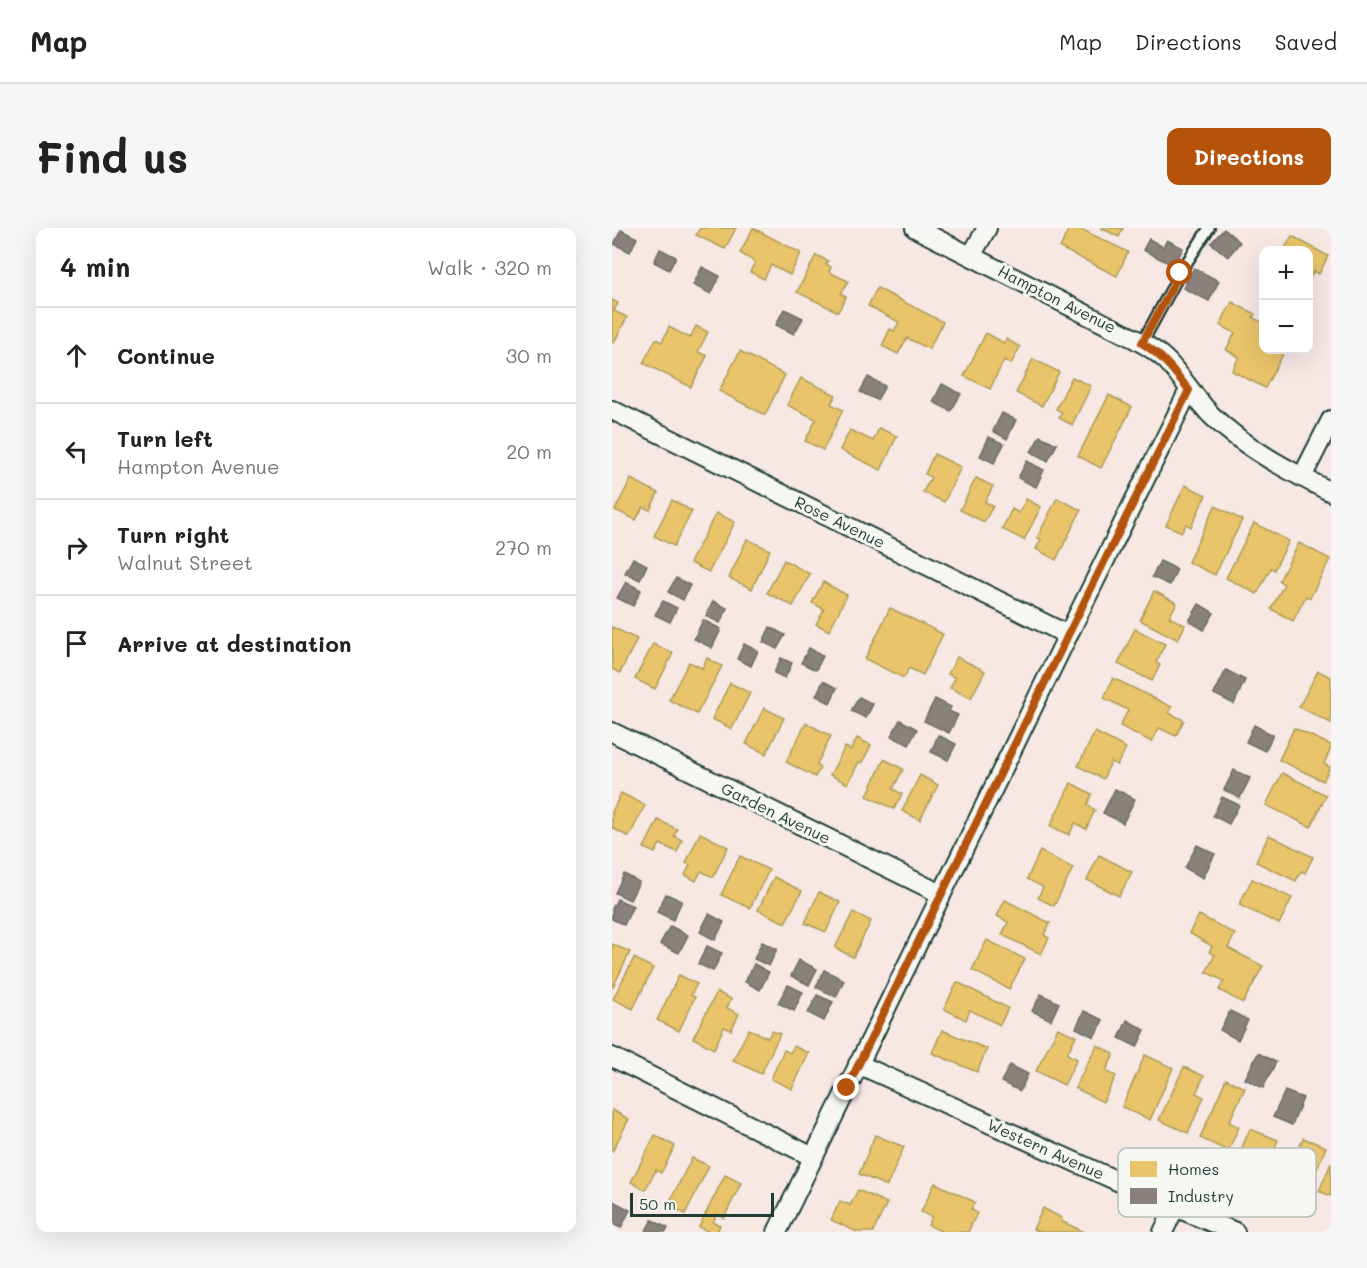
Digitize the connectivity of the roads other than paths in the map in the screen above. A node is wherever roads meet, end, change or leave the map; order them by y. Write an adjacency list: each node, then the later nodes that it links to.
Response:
1 (915, 228): 4 (street, Hampton Avenue)
2 (987, 228): 4 (street)
3 (1209, 228): 5 (lane)
4 (972, 256): 5 (street, Hampton Avenue)
5 (1142, 343): 6 (street, Hampton Avenue)
6 (1189, 390): 9 (street, Hampton Avenue); 11 (street)
7 (612, 410): 11 (street, Rose Avenue)
8 (1331, 420): 9 (street)
9 (1302, 477): 10 (street, Hampton Avenue)
10 (1331, 492)
11 (1068, 635): 13 (street)
12 (612, 732): 13 (street, Garden Avenue)
13 (941, 894): 15 (street)
14 (612, 1057): 16 (street)
15 (858, 1064): 16 (street); 17 (street, Western Avenue)
16 (813, 1157): 20 (street)
17 (1118, 1181)
18 (1170, 1217): 21 (street)
19 (1199, 1217): 22 (street, Western Avenue)
20 (777, 1232)
21 (1163, 1232)
22 (1235, 1232)

